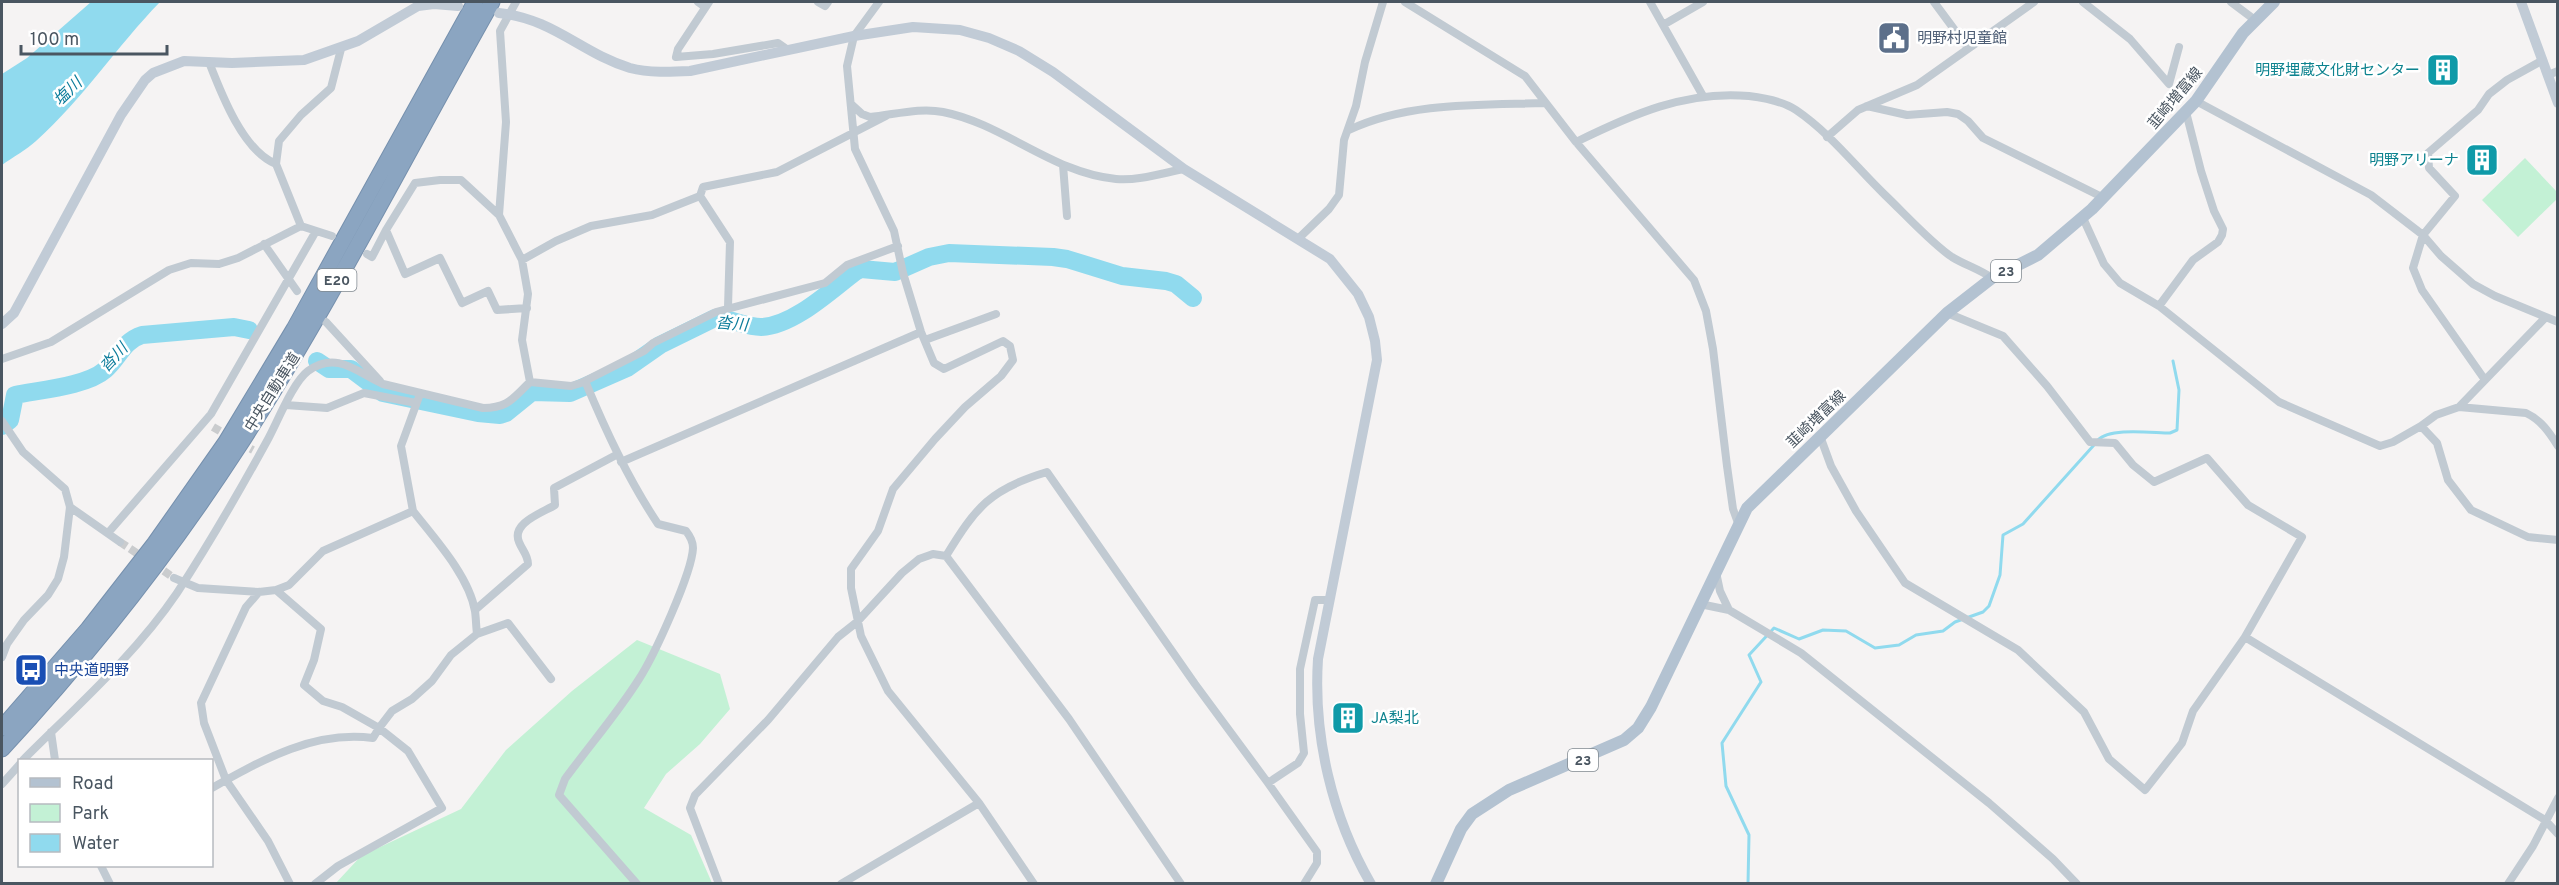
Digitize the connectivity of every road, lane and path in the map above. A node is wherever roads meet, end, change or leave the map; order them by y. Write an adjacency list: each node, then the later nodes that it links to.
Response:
1 (475, 2): 111 (highway, 中央自動車道 / E20)
2 (516, 2): 19 (street)
3 (698, 2): 18 (street)
4 (818, 2): 5 (street)
5 (828, 2)
6 (879, 2): 22 (street)
7 (1383, 2): 38 (street)
8 (1405, 2): 34 (street)
9 (1650, 2): 21 (street)
10 (1703, 2): 21 (street)
11 (1934, 2): 24 (street)
12 (2034, 2): 24 (street)
13 (2083, 2): 23 (street)
14 (2231, 2): 20 (street)
15 (2274, 2): 20 (main road, 韮崎増富線 / 23)
16 (2521, 2): 27 (street)
17 (451, 4): 25 (street)
18 (707, 4): 26 (street)
19 (500, 10): 26 (street); 47 (street); 114 (highway, 中央自動車道 / E20)
20 (2255, 20): 31 (main road, 韮崎増富線 / 23)
21 (1663, 25): 30 (street)
22 (854, 36): 26 (street); 33 (street); 44 (street)
23 (2179, 47)
24 (1968, 48): 35 (street)
25 (341, 49): 28 (street); 42 (street)
26 (788, 50)
27 (2543, 60): 29 (street); 53 (street)
28 (209, 62): 42 (street); 71 (street)
29 (2553, 73): 32 (street)
30 (1703, 96): 40 (street); 41 (street)
31 (2196, 101): 36 (main road, 韮崎増富線 / 23); 53 (street)
32 (2558, 103)
33 (851, 104): 37 (street); 39 (street)
34 (1544, 104): 38 (street); 41 (street)
35 (1867, 106): 40 (street); 46 (street)
36 (2186, 112): 46 (main road, 韮崎増富線 / 23); 63 (street)
37 (886, 116): 39 (street); 43 (street)
38 (1349, 130): 55 (street)
39 (853, 132): 45 (street); 57 (street)
40 (1827, 137): 61 (street)
41 (1576, 142): 92 (street)
42 (276, 164): 50 (street)
43 (1063, 165): 44 (street); 48 (street)
44 (1184, 169): 55 (street)
45 (700, 196): 59 (street); 64 (street)
46 (2104, 198): 49 (main road, 韮崎増富線 / 23)
47 (499, 215): 51 (street); 59 (street)
48 (1067, 216)
49 (2083, 218): 61 (main road, 韮崎増富線 / 23); 63 (street)
50 (300, 226): 52 (street); 56 (street)
51 (386, 230): 58 (street); 65 (street)
52 (316, 231): 54 (street); 60 (street)
53 (2423, 235): 68 (street); 74 (street)
54 (332, 236)
55 (1299, 238): 102 (street)
56 (264, 244): 60 (street); 73 (street)
57 (898, 246): 64 (street); 72 (street)
58 (367, 254)
59 (522, 260): 65 (street)
60 (290, 278): 62 (street); 84 (street)
61 (1992, 278): 66 (main road, 韮崎増富線 / 23)
62 (297, 291)
63 (2159, 306): 85 (street)
64 (728, 307): 75 (street)
65 (527, 308): 76 (street)
66 (1947, 313): 87 (main road, 韮崎増富線 / 23); 108 (street)
67 (996, 314): 72 (street)
68 (2545, 318): 70 (street); 74 (street)
69 (326, 322): 77 (street)
70 (2558, 322)
71 (2, 324)
72 (923, 336): 89 (street); 106 (street)
73 (2, 359)
74 (2486, 380): 82 (street)
75 (585, 381): 76 (street); 89 (street)
76 (530, 382): 78 (street)
77 (387, 385): 78 (street); 79 (street); 81 (street)
78 (420, 394): 80 (street)
79 (395, 400): 80 (street); 81 (street)
80 (416, 403): 91 (street)
81 (286, 405): 99 (street)
82 (2458, 407): 85 (street); 88 (street)
83 (2, 421): 90 (street)
84 (204, 423): 86 (street); 93 (street)
85 (2421, 426): 94 (street)
86 (213, 427)
87 (1820, 436): 92 (main road, 韮崎増富線 / 23); 108 (street)
88 (2558, 446)
89 (620, 458): 104 (street); 131 (street)
90 (70, 507): 93 (street); 109 (street)
91 (413, 511): 100 (street); 104 (street)
92 (1738, 523): 97 (main road, 韮崎増富線 / 23)
93 (108, 533): 95 (street)
94 (2558, 540)
95 (120, 542)
96 (946, 556): 106 (street); 120 (street); 135 (street)
97 (1716, 572): 103 (main road, 韮崎増富線 / 23); 105 (street)
98 (174, 578): 99 (street)
99 (183, 583): 101 (street); 113 (street)
100 (276, 590): 101 (street); 112 (street)
101 (259, 592): 118 (street)
102 (1329, 600): 120 (street); 137 (street)
103 (1700, 604): 105 (street); 138 (main road, 韮崎増富線 / 23)
104 (475, 610): 107 (street)
105 (1729, 610): 139 (street)
106 (856, 622): 123 (street); 132 (street)
107 (477, 634): 110 (street); 112 (street)
108 (2245, 637): 124 (street)
109 (2, 657)
110 (551, 679)
111 (2, 728)
112 (379, 728): 118 (street); 130 (street)
113 (51, 732): 115 (street); 116 (street)
114 (2, 749)
115 (24, 759)
116 (55, 759)
117 (18, 767): 119 (street)
118 (226, 780): 121 (street); 129 (street)
119 (2, 783)
120 (1268, 783): 136 (street)
121 (213, 787)
122 (2558, 798): 124 (street)
123 (979, 803): 133 (street); 134 (street)
124 (2546, 820): 125 (street); 140 (street)
125 (2558, 834)
126 (102, 867): 127 (street)
127 (109, 881): 128 (street)
128 (99, 884)
129 (290, 884)
130 (315, 884)
131 (637, 884)
132 (719, 884)
133 (842, 884)
134 (1034, 884)
135 (1180, 884)
136 (1304, 884)
137 (1371, 884)
138 (1436, 884)
139 (2077, 884)
140 (2508, 884)

